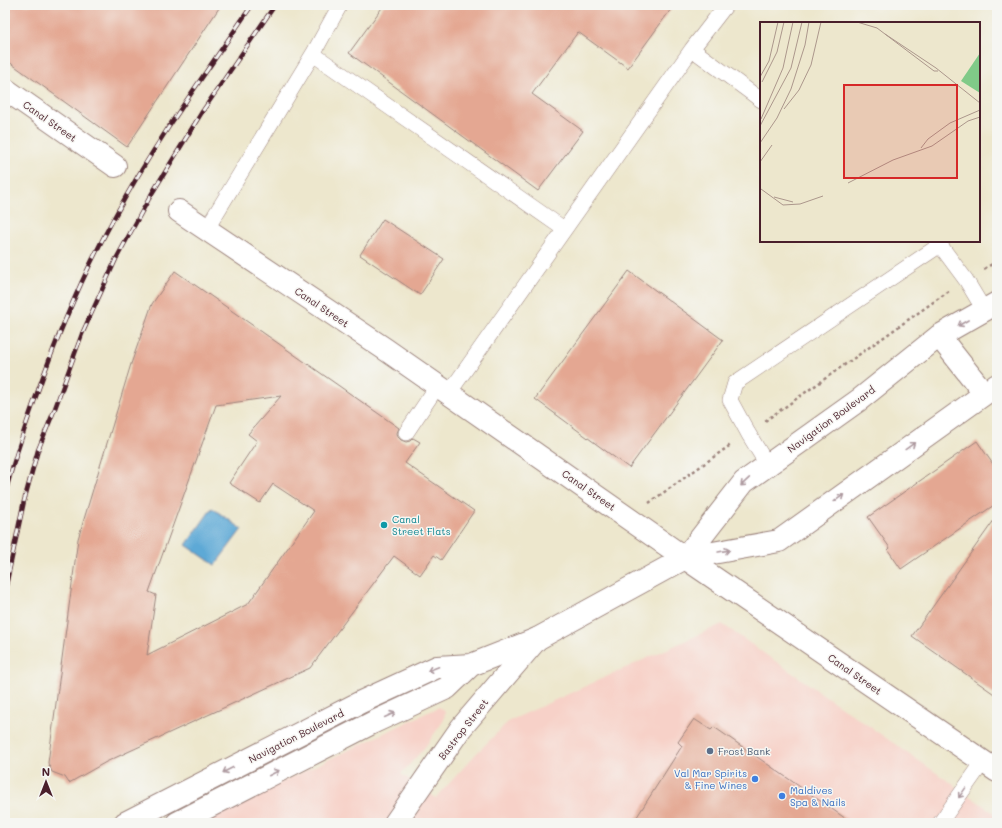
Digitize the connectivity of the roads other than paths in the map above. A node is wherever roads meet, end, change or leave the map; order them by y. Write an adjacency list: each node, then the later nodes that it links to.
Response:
1 (340, 5): 4 (lane)
2 (726, 5): 3 (lane)
3 (692, 49): 6 (lane); 9 (lane)
4 (313, 54): 9 (lane); 10 (lane)
5 (5, 89): 7 (main road, Canal Street)
6 (760, 99)
7 (115, 166)
8 (179, 211): 10 (main road, Canal Street)
9 (564, 229): 14 (lane)
10 (206, 230): 14 (main road, Canal Street)
11 (938, 243): 12 (lane); 17 (lane)
12 (991, 307): 13 (main road, Navigation Boulevard, one-way to 13)
13 (939, 336): 15 (main road); 17 (main road, Navigation Boulevard)
14 (444, 389): 16 (lane); 18 (main road, Canal Street)
15 (991, 389): 18 (main road, Navigation Boulevard, one-way to 15)
16 (406, 433)
17 (768, 466): 18 (main road, Navigation Boulevard, one-way to 18)
18 (685, 558): 19 (main road, Navigation Boulevard); 21 (main road, Canal Street)
19 (537, 639): 20 (main road, Navigation Boulevard); 24 (main road, Bastrop Street)
20 (471, 665): 22 (main road, Navigation Boulevard, one-way to 22); 23 (main road, Navigation Boulevard, one-way to 20)
21 (990, 767): 25 (lane, one-way to 25)
22 (125, 823)
23 (177, 823)
24 (395, 823)
25 (940, 823)

